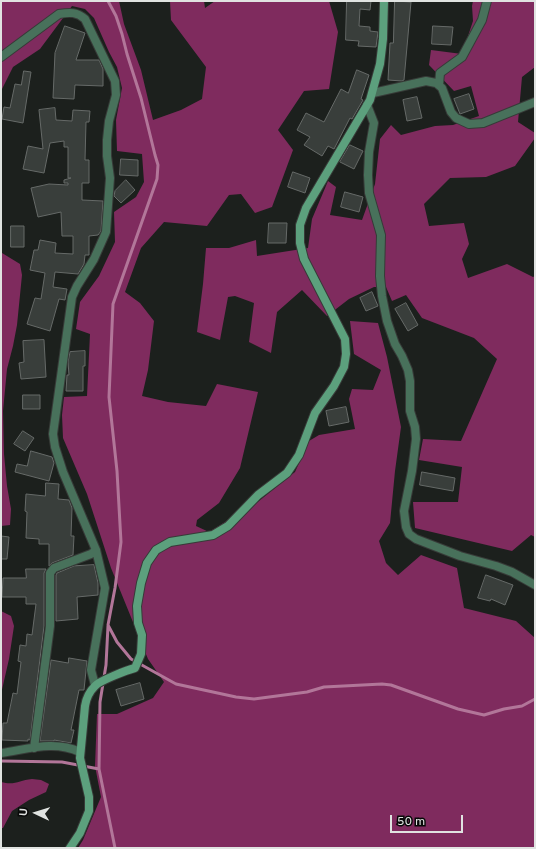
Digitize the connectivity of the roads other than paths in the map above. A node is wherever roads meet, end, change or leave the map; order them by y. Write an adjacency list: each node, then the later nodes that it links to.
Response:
1 (384, 1): 5 (street)
2 (487, 1): 4 (street)
3 (1, 58): 8 (street)
4 (439, 85): 5 (street); 6 (street)
5 (373, 93): 7 (street)
6 (535, 102)
7 (367, 105): 9 (street); 10 (street)
8 (96, 550): 10 (street); 11 (street)
9 (535, 585)
10 (95, 685): 13 (street)
11 (34, 748): 12 (street); 13 (street)
12 (1, 753)
13 (80, 755): 14 (street)
14 (70, 848)

